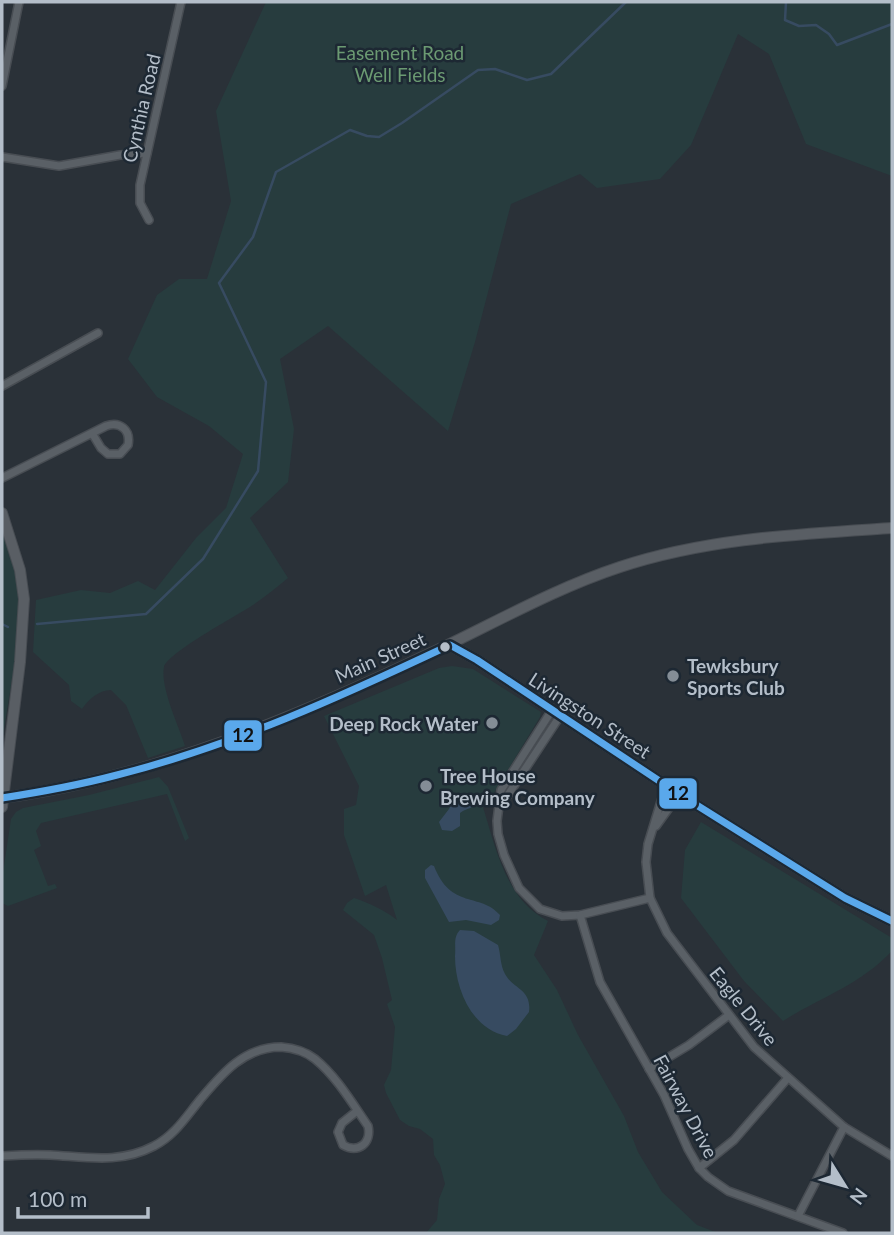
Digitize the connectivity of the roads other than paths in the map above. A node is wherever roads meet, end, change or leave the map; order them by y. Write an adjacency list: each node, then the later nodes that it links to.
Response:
1 (19, 2): 3 (street)
2 (181, 2): 4 (street, Cynthia Road)
3 (2, 86)
4 (147, 153): 5 (street); 6 (street, Cynthia Road)
5 (2, 157)
6 (149, 220)
7 (98, 333): 8 (street)
8 (2, 386)
9 (92, 433): 9 (street); 10 (street)
10 (2, 478)
11 (2, 513): 17 (main road)
12 (892, 528): 13 (main road, Main Street)
13 (450, 645): 14 (main road, Livingston Street); 17 (main road, Main Street)
14 (556, 713): 15 (main road, Livingston Street); 20 (street)
15 (666, 785): 16 (main road, Livingston Street); 18 (street, Eagle Drive)
16 (679, 794): 18 (street, Eagle Drive); 21 (main road, Livingston Street)
17 (2, 801)
18 (653, 829): 19 (street, Eagle Drive)
19 (650, 898): 20 (street); 22 (street, Eagle Drive)
20 (580, 915): 23 (street, Fairway Drive)
21 (892, 921)
22 (729, 1015): 23 (street); 24 (street, Eagle Drive)
23 (649, 1069): 29 (street, Fairway Drive)
24 (787, 1079): 26 (street, Eagle Drive); 29 (street)
25 (357, 1111): 25 (street); 27 (street)
26 (844, 1127): 28 (street, Eagle Drive); 30 (street)
27 (2, 1156)
28 (892, 1156)
29 (699, 1168): 30 (street, Fairway Drive)
30 (798, 1216): 31 (street, Fairway Drive)
31 (844, 1233)

